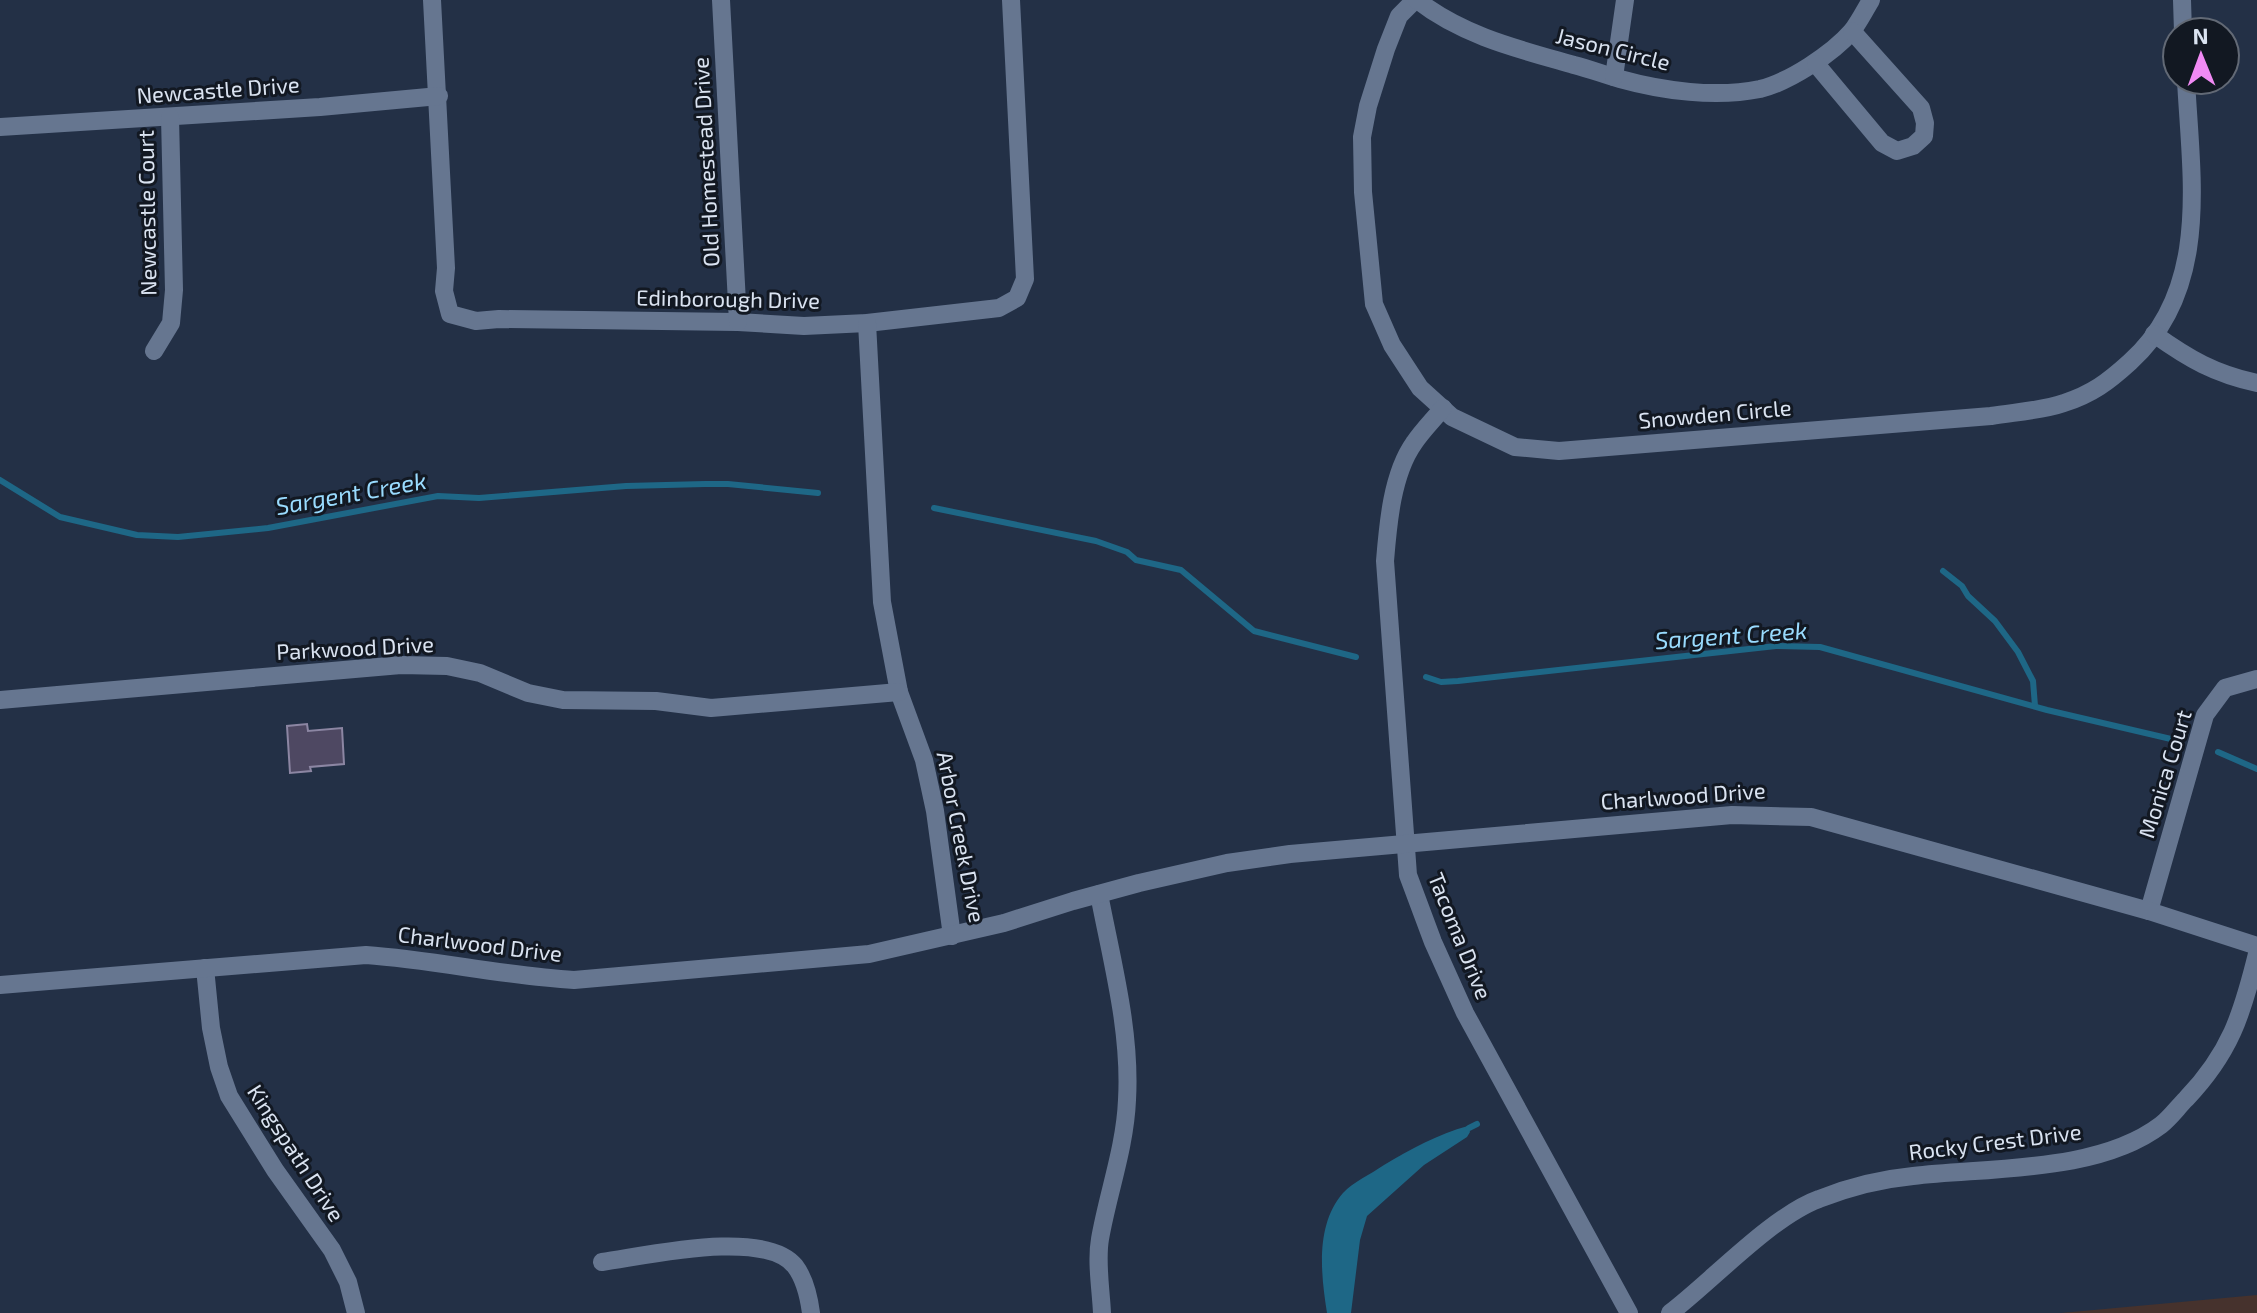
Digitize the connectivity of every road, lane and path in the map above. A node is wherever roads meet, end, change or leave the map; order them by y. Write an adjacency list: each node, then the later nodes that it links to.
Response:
1 (432, 0): 10 (street, Edinborough Drive)
2 (721, 0): 14 (street, Old Homestead Drive)
3 (1011, 0): 15 (street, Edinborough Drive)
4 (1416, 0): 9 (street, Jason Circle); 19 (street, Snowden Circle)
5 (1625, 0): 9 (street)
6 (1871, 0): 7 (street, Jason Circle)
7 (1852, 31): 8 (street, Jason Circle); 8 (street)
8 (1816, 64): 9 (street, Jason Circle)
9 (1614, 77)
10 (439, 96): 12 (street, Newcastle Drive); 14 (street, Edinborough Drive)
11 (2187, 96): 16 (street, Snowden Circle)
12 (170, 117): 13 (street, Newcastle Drive); 17 (street, Newcastle Court)
13 (0, 127)
14 (738, 322): 15 (street, Edinborough Drive)
15 (867, 323): 21 (street, Arbor Creek Drive)
16 (2154, 334): 18 (street); 19 (street, Snowden Circle)
17 (154, 351)
18 (2257, 383)
19 (1443, 408): 23 (street, Tacoma Drive)
20 (2257, 679): 25 (street, Monica Court)
21 (899, 692): 22 (street, Parkwood Drive); 26 (street, Arbor Creek Drive)
22 (0, 700)
23 (1405, 844): 24 (street, Charlwood Drive); 25 (street, Charlwood Drive); 35 (street, Tacoma Drive)
24 (1099, 894): 26 (street, Arbor Creek Drive); 34 (street)
25 (2149, 911): 27 (street, Charlwood Drive)
26 (952, 936): 29 (street, Charlwood Drive)
27 (2257, 946)
28 (2257, 954): 36 (street, Rocky Crest Drive)
29 (205, 968): 30 (street, Charlwood Drive); 32 (street, Kingspath Drive)
30 (0, 985)
31 (602, 1262): 33 (street)
32 (356, 1313)
33 (811, 1313)
34 (1102, 1313)
35 (1629, 1313)
36 (1670, 1313)

